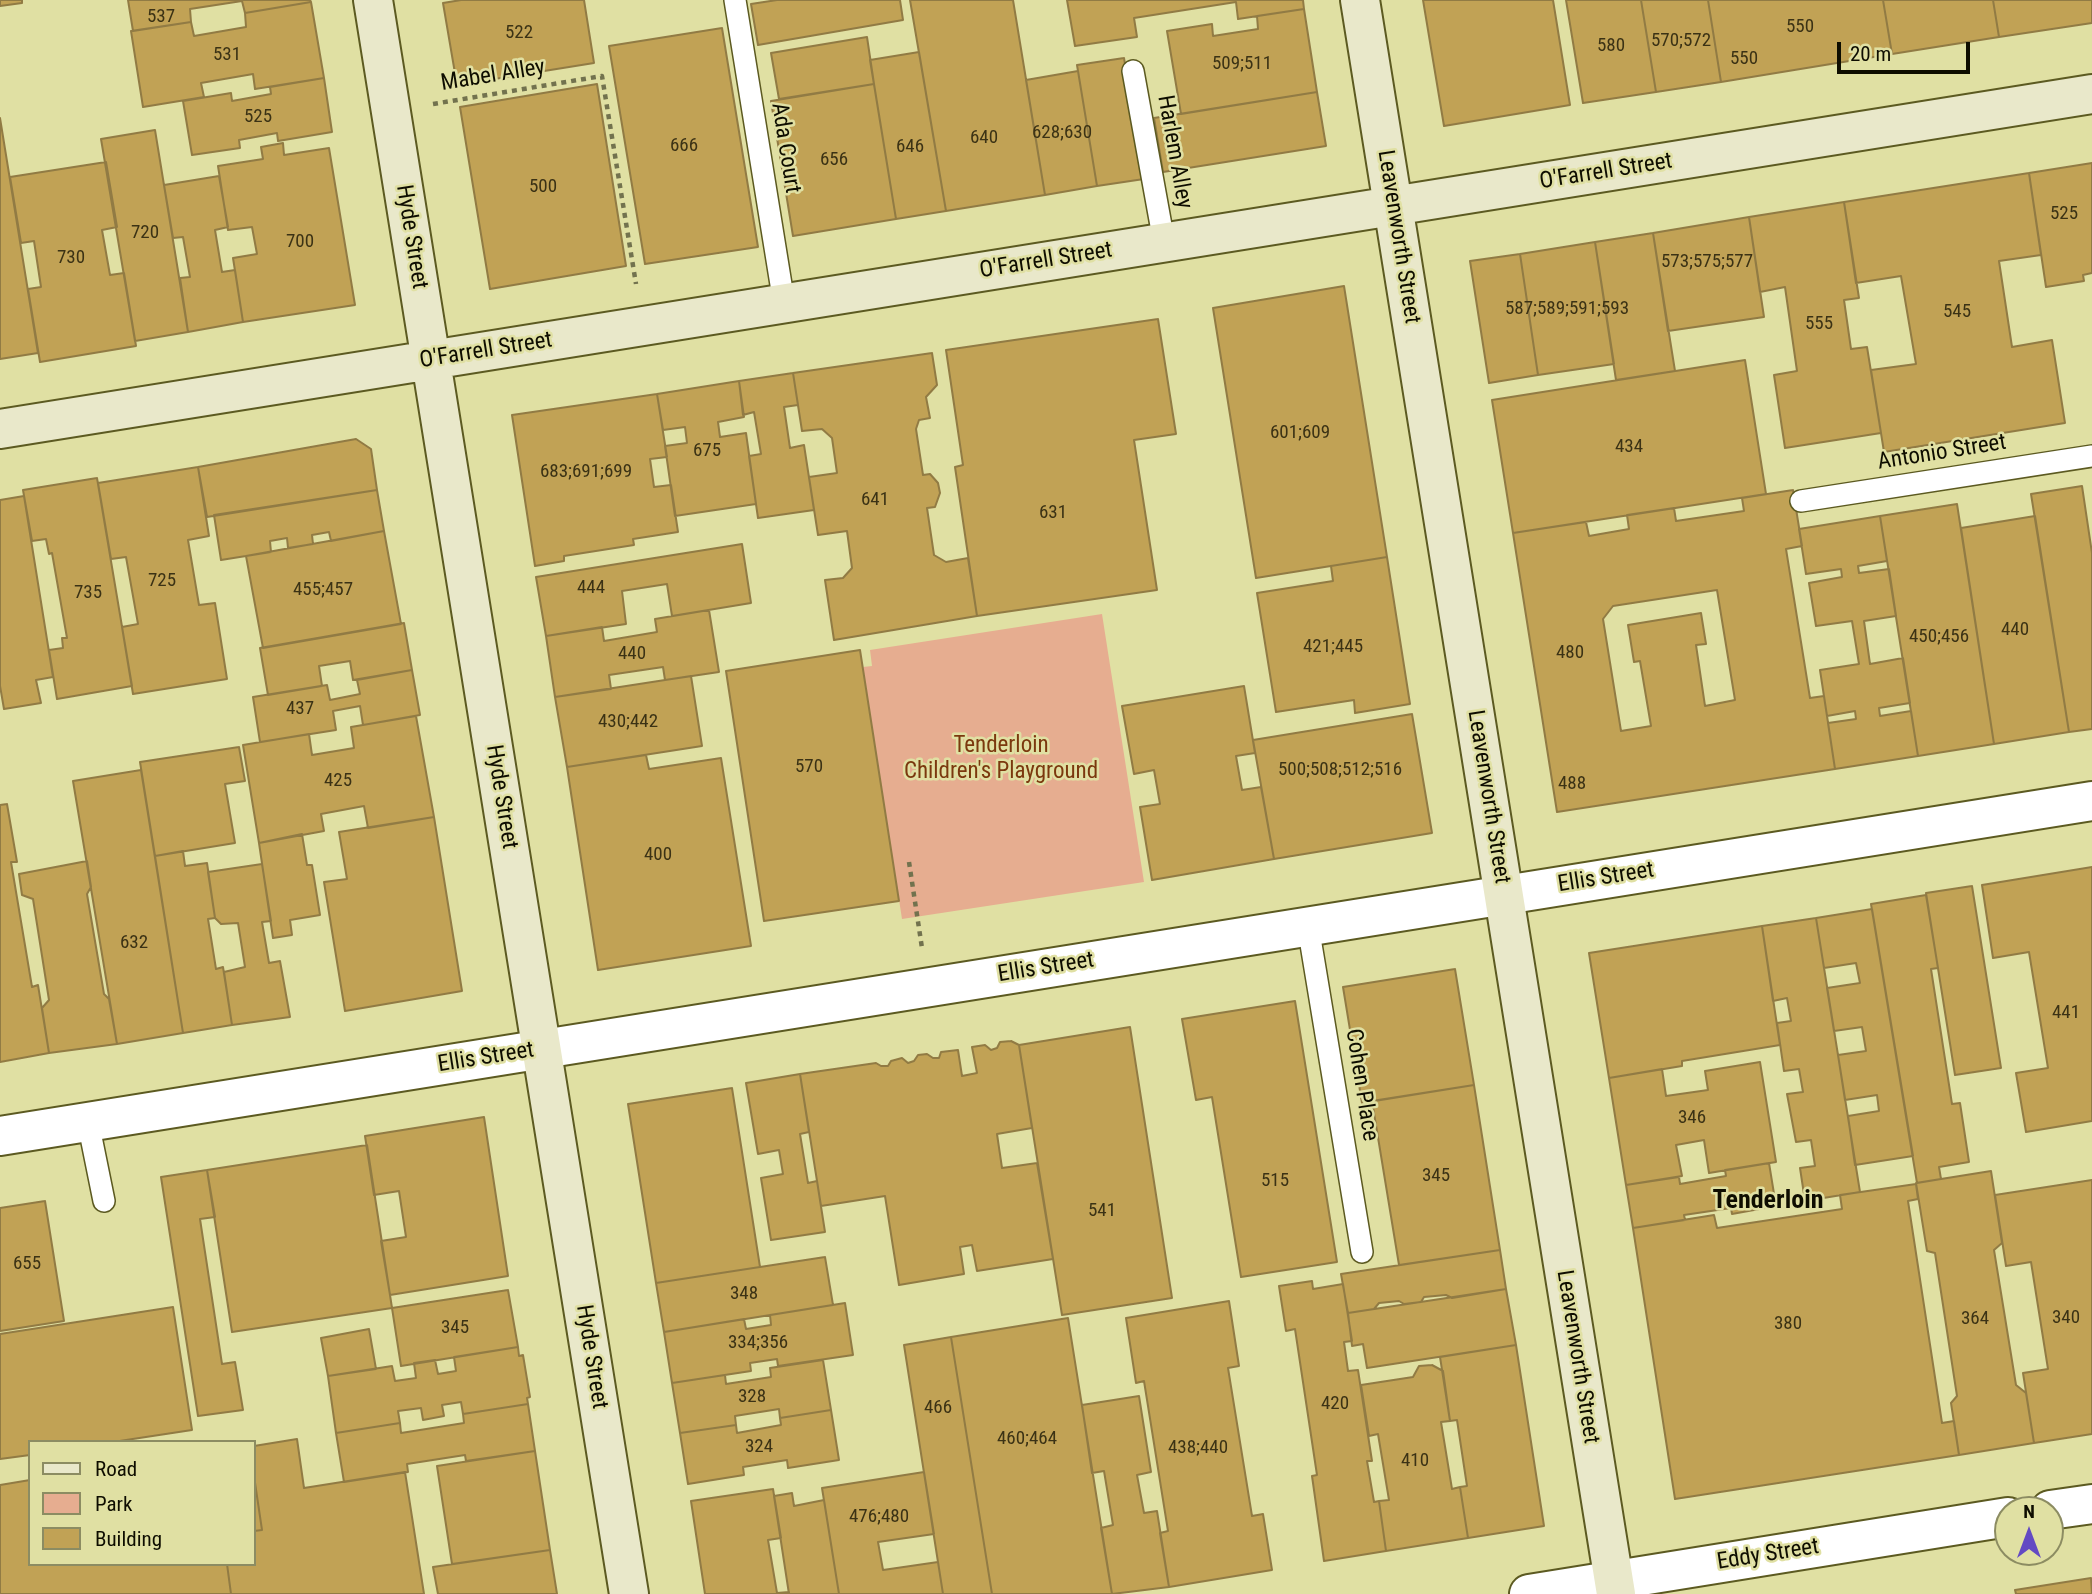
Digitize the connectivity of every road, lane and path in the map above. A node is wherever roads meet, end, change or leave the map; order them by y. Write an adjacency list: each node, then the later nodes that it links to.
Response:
1 (373, 0): 6 (street, Hyde Street)
2 (735, 0): 10 (lane, Ada Court)
3 (1360, 0): 7 (street, Leavenworth Street)
4 (1133, 71): 8 (lane, Harlem Alley)
5 (2092, 94): 7 (street, O'Farrell Street)
6 (391, 111): 9 (path, Mabel Alley); 11 (street, Hyde Street)
7 (1393, 205): 8 (street, O'Farrell Street); 17 (street, Leavenworth Street)
8 (1164, 242): 10 (street, O'Farrell Street)
9 (636, 284)
10 (784, 303): 11 (street, O'Farrell Street)
11 (430, 360): 12 (street, O'Farrell Street); 20 (street, Hyde Street)
12 (0, 429)
13 (2092, 456): 14 (lane, Antonio Street)
14 (1801, 502)
15 (2092, 801): 17 (street, Ellis Street)
16 (909, 862): 19 (path)
17 (1503, 895): 18 (street, Ellis Street); 28 (street, Leavenworth Street)
18 (1308, 926): 19 (street, Ellis Street); 24 (lane, Cohen Place)
19 (928, 987): 20 (street, Ellis Street)
20 (541, 1049): 21 (street, Ellis Street); 29 (street, Hyde Street)
21 (89, 1122): 22 (street, Ellis Street); 23 (lane)
22 (0, 1136)
23 (104, 1200)
24 (1362, 1252)
25 (2092, 1504): 26 (street)
26 (2064, 1508)
27 (1994, 1519): 28 (street, Eddy Street)
28 (1614, 1587): 30 (street, Eddy Street)
29 (629, 1594)
30 (1529, 1594)

